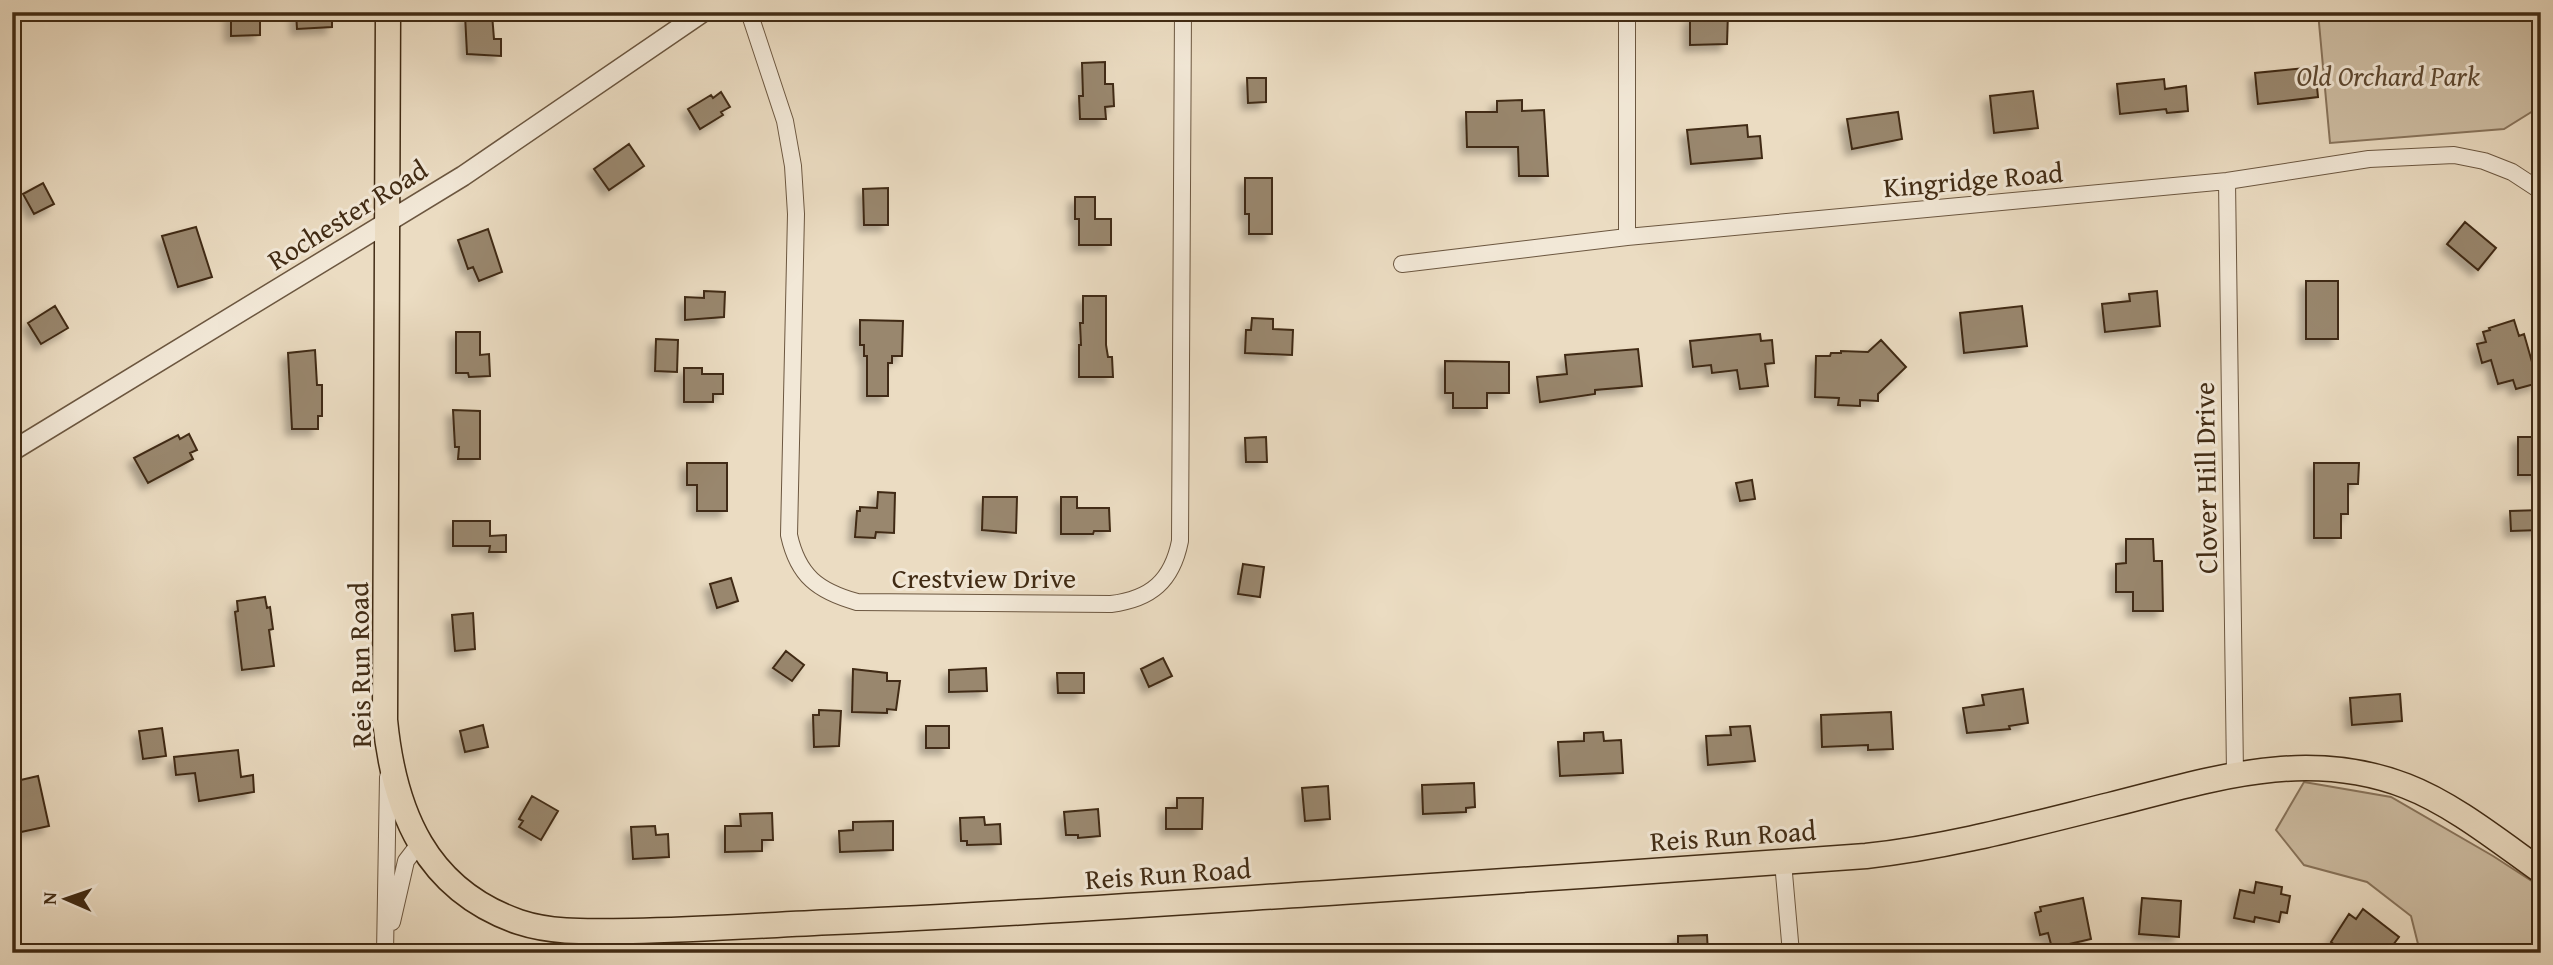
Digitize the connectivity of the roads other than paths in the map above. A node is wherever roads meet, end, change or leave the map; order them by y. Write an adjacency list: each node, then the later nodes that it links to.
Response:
1 (388, 12): 8 (main road, Reis Run Road)
2 (703, 12): 8 (street, Rochester Road)
3 (750, 12): 4 (street, Crestview Drive)
4 (1183, 12)
5 (1627, 12): 9 (street)
6 (2227, 181): 7 (street, Kingridge Road); 9 (street, Kingridge Road); 13 (street, Clover Hill Drive)
7 (2541, 191)
8 (388, 222): 11 (street, Rochester Road); 12 (main road, Reis Run Road)
9 (1626, 237): 10 (street, Kingridge Road)
10 (1402, 264)
11 (12, 451)
12 (388, 753): 14 (main road, Reis Run Road); 17 (street)
13 (2235, 774): 15 (main road, Reis Run Road); 16 (main road, Reis Run Road)
14 (419, 844): 15 (main road, Reis Run Road); 17 (street)
15 (1783, 862): 18 (street)
16 (2541, 871)
17 (385, 948)
18 (1791, 953)

